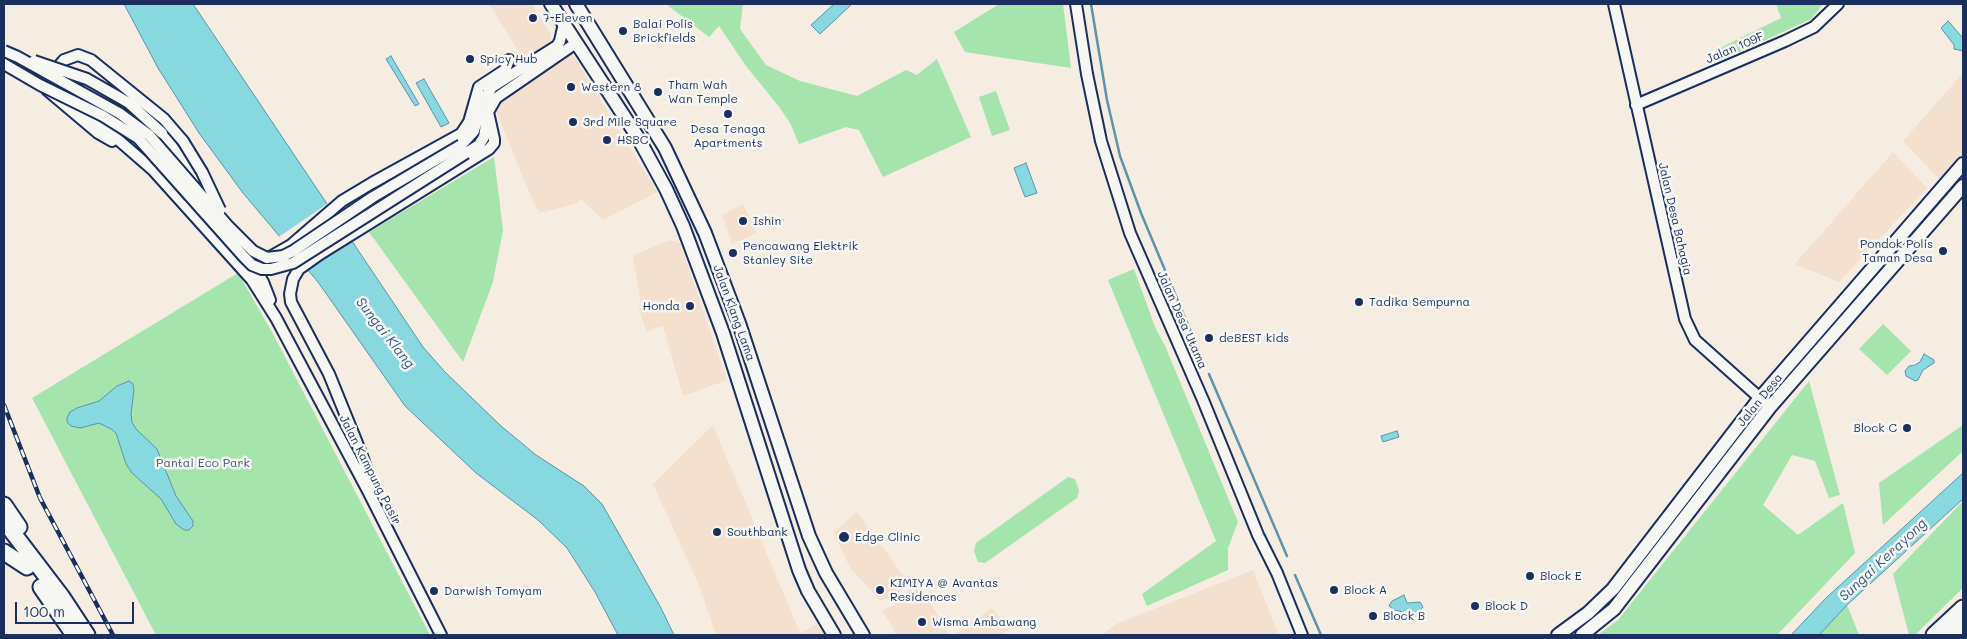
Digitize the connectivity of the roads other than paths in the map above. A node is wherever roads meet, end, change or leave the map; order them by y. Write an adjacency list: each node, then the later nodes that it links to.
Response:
1 (551, 4): 7 (main road, Jalan Klang Lama)
2 (568, 4): 8 (main road)
3 (576, 4): 43 (main road, Jalan Klang Lama)
4 (1076, 4): 44 (street, Jalan Desa Utama)
5 (1614, 4): 14 (street, Jalan Desa Bahagia)
6 (1838, 4): 14 (street, Jalan 109F)
7 (564, 23): 8 (main road, Jalan Klang Lama); 16 (street)
8 (576, 43): 15 (street); 42 (main road, Jalan Klang Lama)
9 (4, 51): 10 (street, bridge)
10 (18, 57): 24 (street, bridge); 28 (street, bridge)
11 (509, 60): 18 (street)
12 (4, 64): 13 (street, bridge)
13 (40, 85): 17 (street, bridge); 26 (street, bridge)
14 (1636, 105): 29 (street, Jalan Desa Bahagia)
15 (488, 112): 16 (street); 22 (street)
16 (463, 149): 26 (street, bridge); 27 (street, bridge)
17 (140, 159): 24 (street, bridge); 28 (street)
18 (406, 164): 20 (street); 22 (street)
19 (1963, 164): 29 (main road, Jalan Desa)
20 (388, 174): 23 (street); 27 (street)
21 (1963, 186): 30 (main road, Jalan Desa)
22 (421, 191): 23 (street)
23 (402, 202): 25 (street)
24 (228, 226): 27 (street, bridge)
25 (320, 254): 26 (street, bridge); 31 (street)
26 (304, 255)
27 (267, 258)
28 (276, 318): 31 (street, Jalan Kampung Pasir)
29 (1760, 398): 30 (street, Jalan Desa Bahagia); 45 (main road, Jalan Desa)
30 (1770, 408): 46 (main road, Jalan Desa)
31 (368, 491): 41 (street, Jalan Kampung Pasir)
32 (4, 505): 36 (highway)
33 (4, 521): 36 (highway)
34 (4, 538): 36 (highway)
35 (4, 552): 36 (highway)
36 (31, 564): 39 (highway); 40 (highway)
37 (1963, 608): 47 (highway)
38 (1963, 625): 48 (highway)
39 (74, 635)
40 (87, 635)
41 (441, 635)
42 (834, 635)
43 (863, 635)
44 (1302, 635)
45 (1558, 635)
46 (1582, 635)
47 (1934, 635)
48 (1953, 635)

